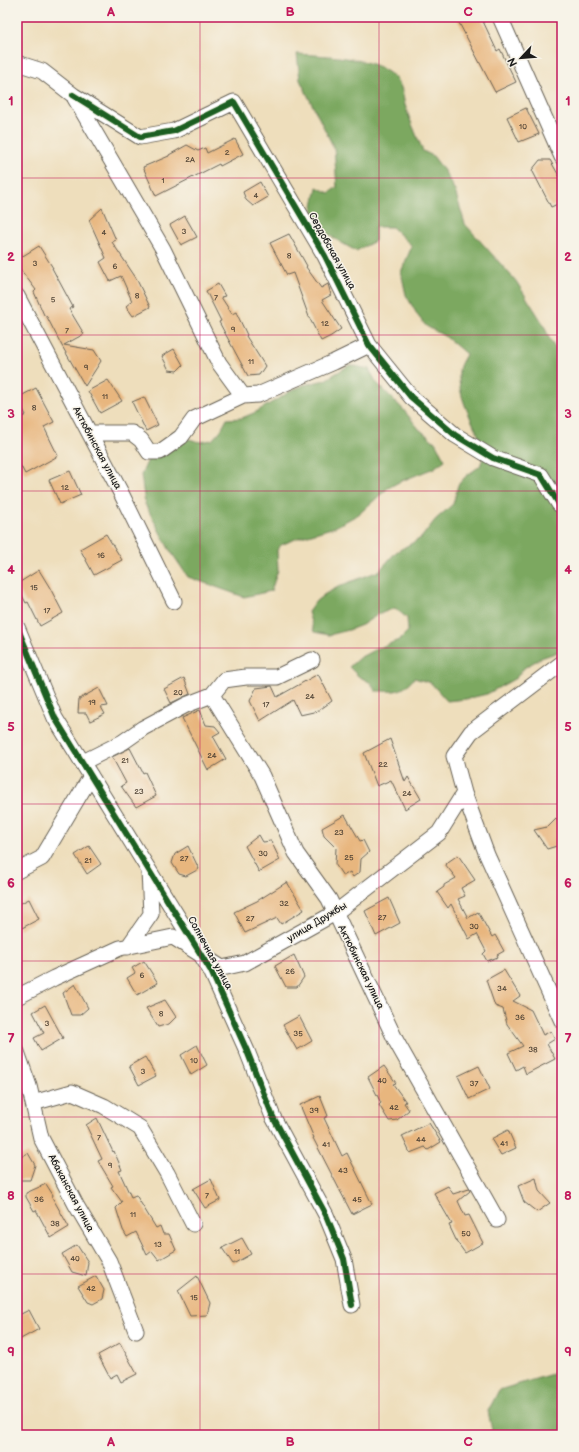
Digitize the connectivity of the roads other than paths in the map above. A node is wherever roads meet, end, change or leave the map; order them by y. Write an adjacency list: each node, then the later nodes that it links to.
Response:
1 (500, 17): 4 (street)
2 (17, 63): 3 (street)
3 (73, 95): 6 (street, Сердобская улица); 7 (street)
4 (562, 157)
5 (17, 296): 8 (street, Актюбинская улица)
6 (369, 345): 7 (street); 9 (street, Сердобская улица)
7 (243, 396): 8 (street)
8 (90, 434): 10 (street, Актюбинская улица)
9 (562, 506)
10 (174, 601)
11 (17, 627): 15 (street, Солнечная улица)
12 (312, 660): 14 (street)
13 (562, 663): 17 (street)
14 (212, 695): 15 (street); 20 (street, Актюбинская улица)
15 (83, 762): 16 (street, Солнечная улица)
16 (91, 776): 18 (street, Солнечная улица); 19 (street)
17 (464, 793): 20 (street, улица Дружбы); 24 (street)
18 (149, 870): 21 (street); 22 (street, Солнечная улица)
19 (17, 871)
20 (335, 913): 22 (street, улица Дружбы); 27 (street, Актюбинская улица)
21 (128, 947): 22 (street, улица Дружбы); 23 (street, улица Дружбы)
22 (201, 954): 29 (street, Солнечная улица)
23 (17, 997)
24 (562, 1021)
25 (17, 1052): 26 (street, Абаканская улица)
26 (33, 1103): 28 (street); 30 (street, Абаканская улица)
27 (498, 1220)
28 (193, 1224)
29 (352, 1305)
30 (136, 1331)

